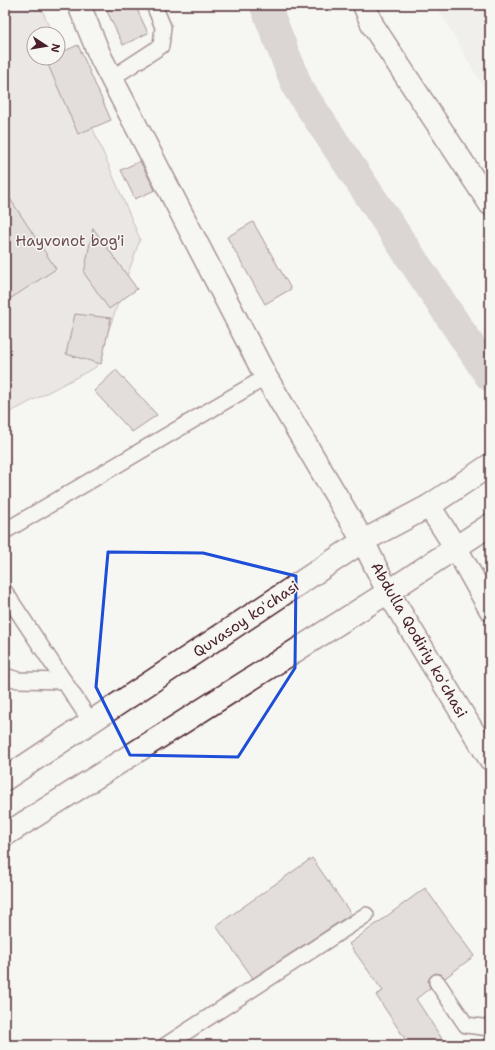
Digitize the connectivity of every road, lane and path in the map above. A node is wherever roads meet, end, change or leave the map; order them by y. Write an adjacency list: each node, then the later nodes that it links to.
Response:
1 (79, 5): 4 (street, Abdulla Qodiriy koʻchasi)
2 (154, 5): 4 (lane)
3 (364, 5): 5 (street)
4 (112, 78): 6 (street, Abdulla Qodiriy koʻchasi)
5 (490, 204)
6 (266, 377): 10 (lane); 11 (street, Abdulla Qodiriy koʻchasi)
7 (482, 470): 8 (street, Quvasoy koʻchasi)
8 (429, 506): 11 (street, Quvasoy koʻchasi); 12 (street)
9 (490, 525): 12 (street)
10 (5, 531)
11 (363, 541): 14 (street, Abdulla Qodiriy koʻchasi); 18 (street, Quvasoy koʻchasi)
12 (456, 548): 14 (street); 15 (street)
13 (5, 592): 17 (lane)
14 (388, 592): 19 (street, Abdulla Qodiriy koʻchasi); 21 (street)
15 (490, 609)
16 (5, 676): 17 (lane)
17 (64, 681): 18 (lane)
18 (91, 722): 20 (street, Quvasoy koʻchasi)
19 (490, 759)
20 (5, 779)
21 (5, 834)
22 (366, 915): 25 (lane)
23 (437, 982): 24 (lane)
24 (490, 1028)
25 (166, 1045)

